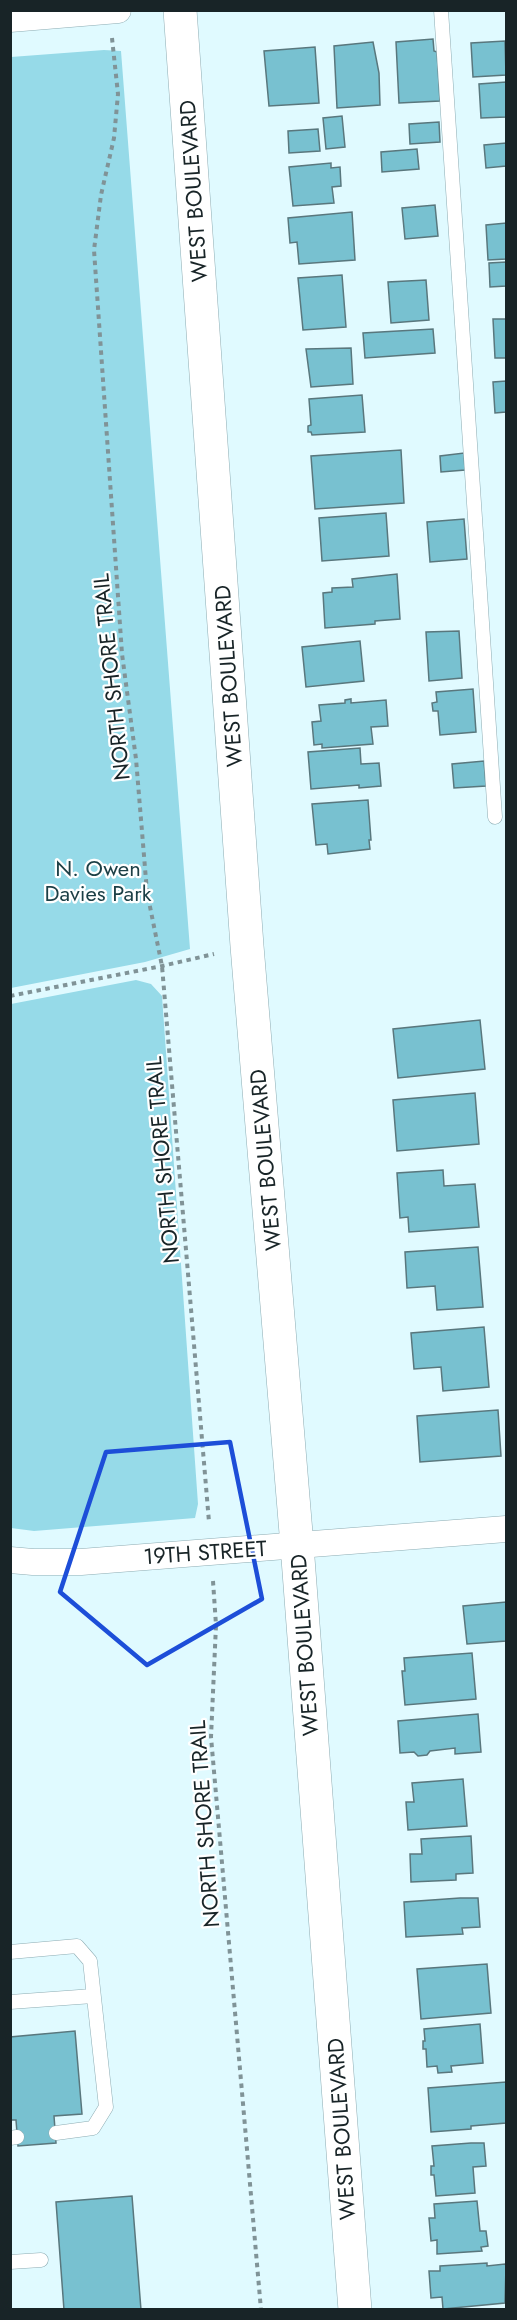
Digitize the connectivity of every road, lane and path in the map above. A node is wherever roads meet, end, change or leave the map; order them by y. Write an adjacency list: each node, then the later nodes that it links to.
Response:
1 (118, 10): 4 (street)
2 (180, 10): 7 (street, WEST BOULEVARD)
3 (441, 10): 6 (lane)
4 (110, 11): 5 (street); 8 (path, NORTH SHORE TRAIL)
5 (10, 19)
6 (495, 817)
7 (247, 946): 8 (path); 11 (street, WEST BOULEVARD)
8 (162, 966): 9 (path); 12 (path, NORTH SHORE TRAIL)
9 (10, 996)
10 (507, 1529): 11 (street, 19TH STREET)
11 (297, 1545): 12 (street, 19TH STREET); 21 (street, WEST BOULEVARD)
12 (211, 1552): 13 (street, 19TH STREET); 20 (path, NORTH SHORE TRAIL)
13 (10, 1560)
14 (10, 1952): 15 (lane)
15 (93, 1996): 16 (lane); 17 (lane)
16 (10, 2002)
17 (56, 2133)
18 (41, 2260): 19 (lane)
19 (10, 2262)
20 (261, 2310)
21 (355, 2310)

